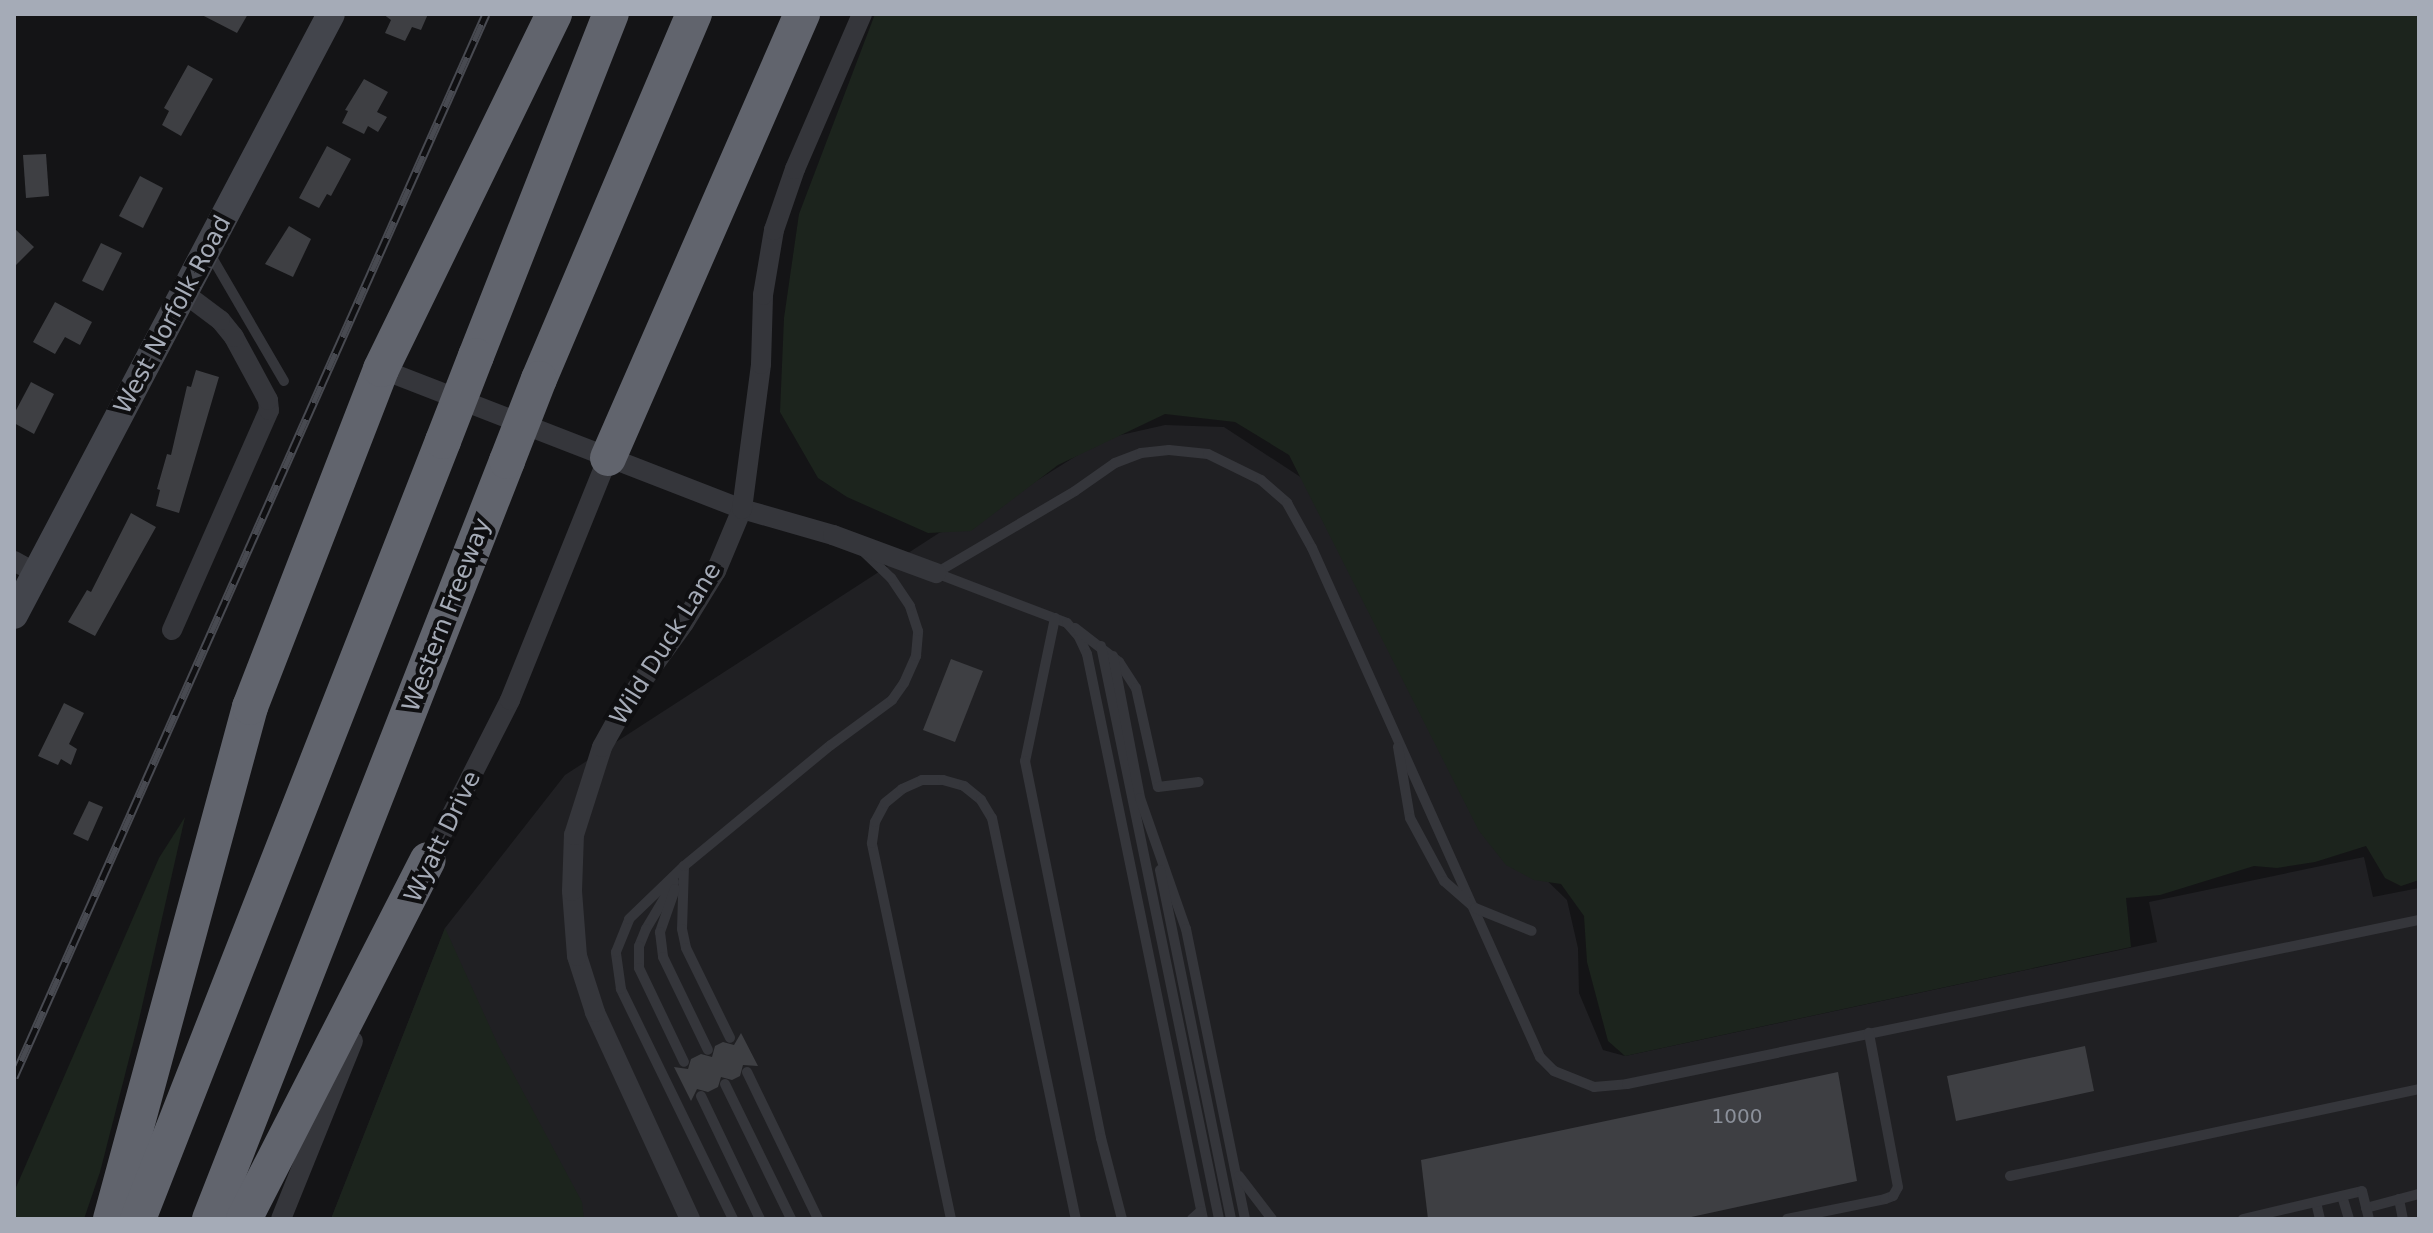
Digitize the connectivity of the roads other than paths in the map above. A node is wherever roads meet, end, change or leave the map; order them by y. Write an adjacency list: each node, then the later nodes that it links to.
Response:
1 (331, 14): 7 (street, West Norfolk Road)
2 (554, 14): 9 (highway)
3 (611, 14): 48 (highway, bridge)
4 (694, 14): 49 (highway, Western Freeway, bridge)
5 (802, 14): 11 (highway)
6 (862, 14): 12 (street, Wild Duck Lane)
7 (207, 249): 8 (street, West Norfolk Road); 10 (lane)
8 (184, 293): 14 (street, West Norfolk Road); 19 (street)
9 (381, 369): 11 (street); 47 (highway)
10 (284, 381)
11 (608, 458): 12 (street); 25 (street, Wyatt Drive)
12 (742, 509): 13 (street); 52 (street, Wild Duck Lane)
13 (854, 543): 15 (street); 26 (lane)
14 (25, 567): 16 (street, West Norfolk Road)
15 (936, 573): 17 (lane); 22 (lane)
16 (16, 606)
17 (1055, 618): 18 (lane); 59 (lane)
18 (1067, 623): 20 (lane); 46 (lane)
19 (172, 630)
20 (1101, 646): 21 (lane); 60 (lane)
21 (1113, 656): 23 (lane); 24 (lane)
22 (1395, 730): 27 (lane); 27 (lane)
23 (1199, 782)
24 (1152, 832): 38 (lane); 61 (lane)
25 (428, 860): 50 (highway); 51 (street, Wyatt Drive)
26 (684, 866): 31 (lane); 32 (lane); 33 (lane); 53 (lane)
27 (1475, 908): 29 (lane); 30 (lane)
28 (2419, 920): 30 (lane)
29 (1532, 931)
30 (1869, 1033): 65 (lane)
31 (730, 1038)
32 (708, 1050)
33 (684, 1062)
34 (747, 1072): 56 (lane)
35 (725, 1084): 55 (lane)
36 (2419, 1089): 39 (lane)
37 (701, 1096): 54 (lane)
38 (1235, 1171): 44 (lane); 64 (lane)
39 (2010, 1176)
40 (2419, 1194): 42 (lane)
41 (2342, 1196): 43 (lane); 45 (lane); 68 (lane)
42 (2399, 1199): 45 (lane); 69 (lane)
43 (2316, 1202): 66 (lane); 67 (lane)
44 (1242, 1206): 62 (lane); 63 (lane)
45 (2367, 1214)
46 (1199, 1217)
47 (111, 1219)
48 (138, 1219)
49 (210, 1219)
50 (244, 1219)
51 (281, 1219)
52 (690, 1219)
53 (733, 1219)
54 (760, 1219)
55 (791, 1219)
56 (818, 1219)
57 (951, 1219): 58 (lane)
58 (1076, 1219)
59 (1122, 1219)
60 (1219, 1219)
61 (1231, 1219)
62 (1245, 1219)
63 (1256, 1219)
64 (1272, 1219)
65 (1787, 1219)
66 (2243, 1219)
67 (2320, 1219)
68 (2349, 1219)
69 (2403, 1219)

